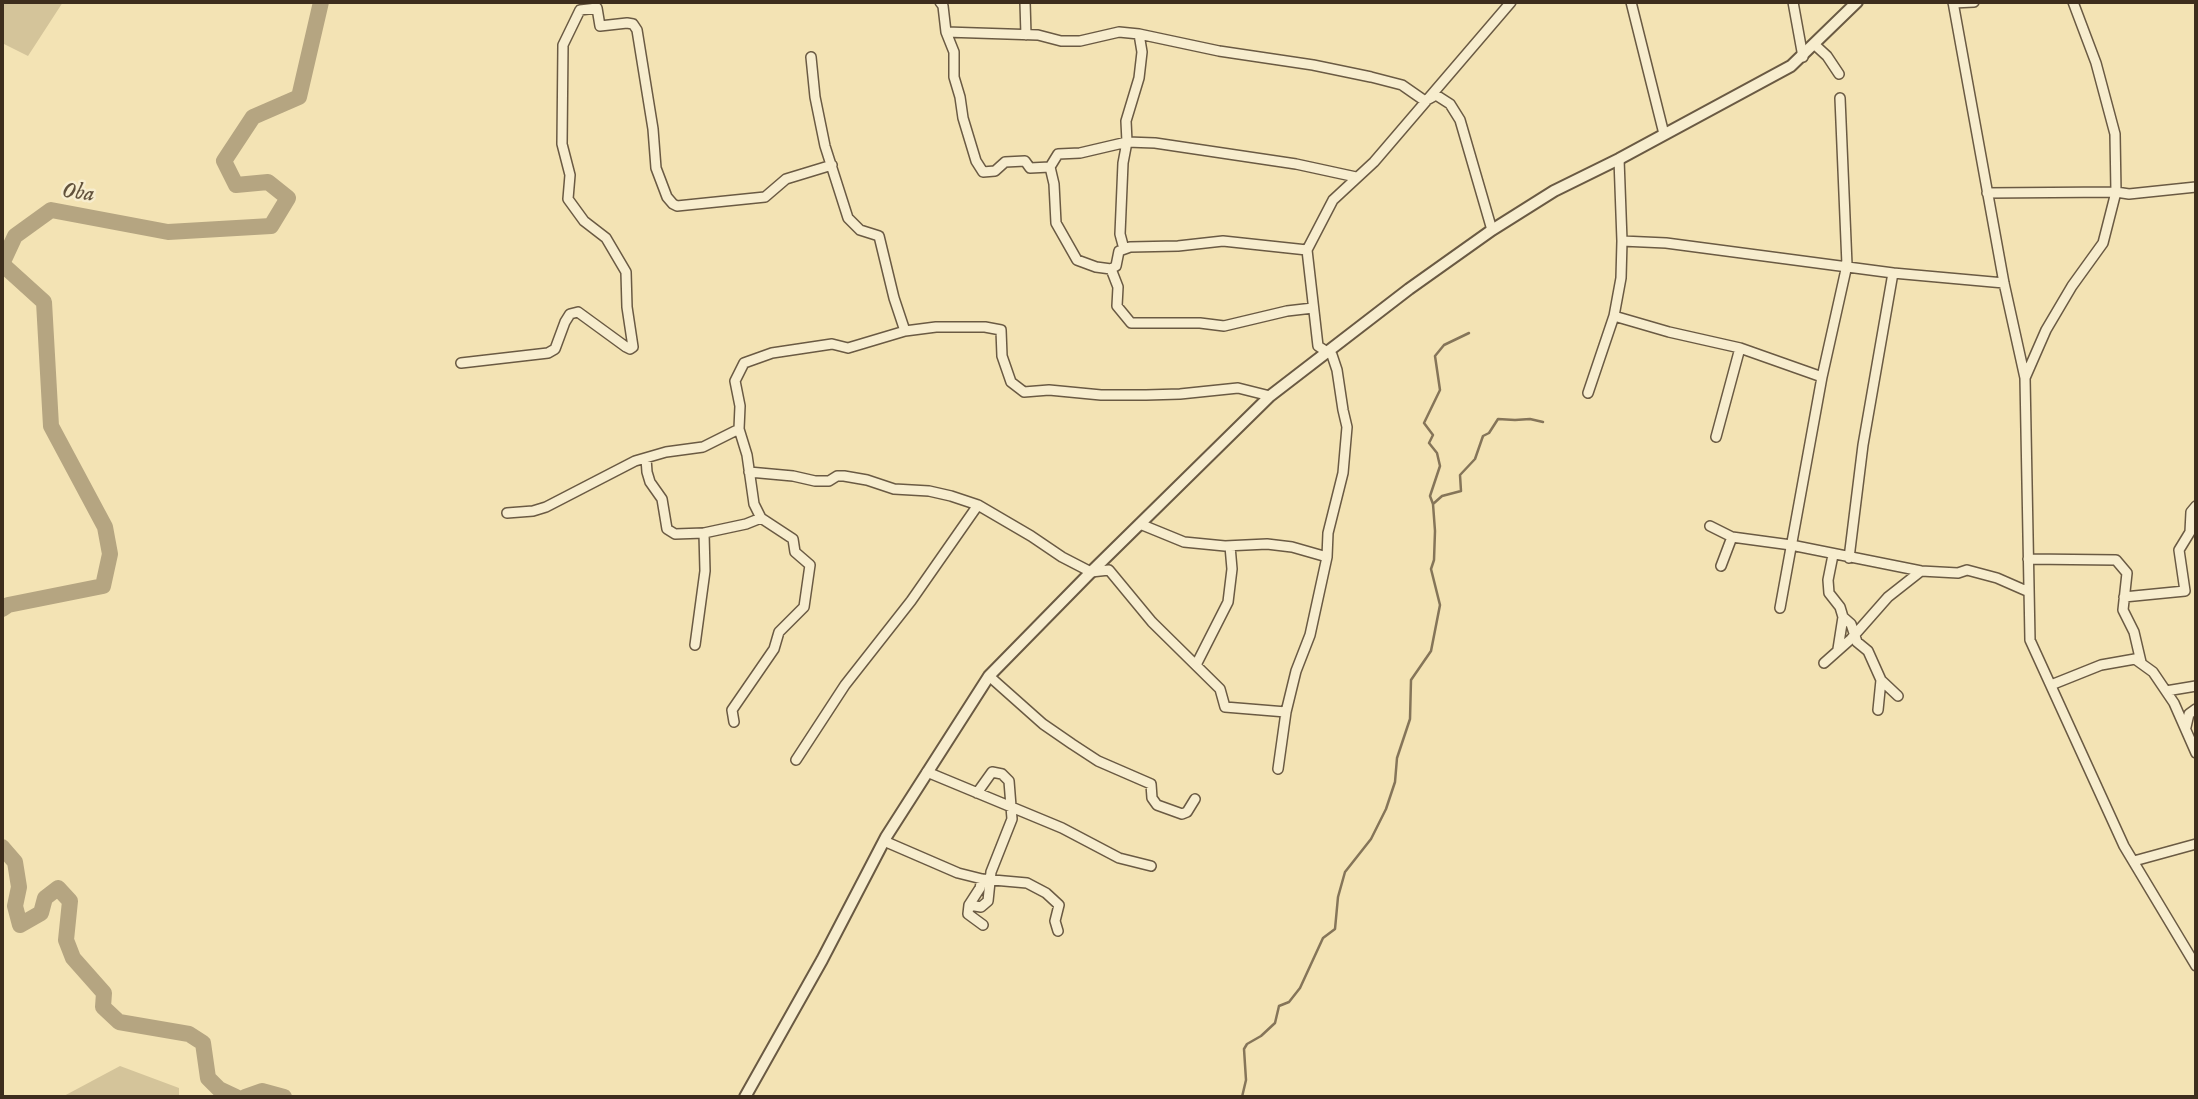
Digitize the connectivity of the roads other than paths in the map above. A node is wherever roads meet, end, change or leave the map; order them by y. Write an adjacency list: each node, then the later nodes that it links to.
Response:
1 (940, 2): 11 (street)
2 (1025, 2): 13 (street)
3 (1497, 2): 10 (street)
4 (1631, 2): 20 (street)
5 (1793, 2): 16 (street)
6 (1857, 2): 14 (street)
7 (1953, 2): 8 (street); 28 (street)
8 (1973, 2)
9 (2073, 2): 27 (street)
10 (1508, 5): 19 (street)
11 (946, 32): 13 (street); 24 (street)
12 (1139, 34): 13 (street); 19 (street); 21 (street)
13 (1026, 35)
14 (1815, 45): 16 (street); 17 (street)
15 (811, 57): 23 (street)
16 (1803, 57): 20 (street)
17 (1839, 74)
18 (1840, 98): 33 (street)
19 (1425, 101): 25 (street); 29 (street)
20 (1664, 134): 22 (street)
21 (1127, 142): 24 (street); 25 (street); 31 (street)
22 (1619, 159): 29 (street); 30 (street)
23 (832, 166): 39 (street); 42 (street)
24 (1050, 167): 34 (street)
25 (1356, 177): 32 (street)
26 (2196, 187): 27 (street)
27 (2116, 192): 28 (street); 44 (street)
28 (1987, 193): 36 (street)
29 (1492, 230): 41 (street)
30 (1622, 241): 33 (street); 38 (street)
31 (1124, 249): 32 (street); 34 (street)
32 (1307, 250): 37 (street)
33 (1847, 265): 35 (street); 43 (street)
34 (1111, 269): 37 (street)
35 (1893, 273): 36 (street); 63 (street)
36 (2004, 283): 44 (street)
37 (1313, 308): 41 (street)
38 (1614, 316): 40 (street); 45 (street)
39 (905, 331): 46 (street); 47 (street)
40 (1740, 348): 43 (street); 48 (street)
41 (1326, 353): 46 (street); 62 (street)
42 (461, 363)
43 (1822, 377): 59 (street)
44 (2025, 378): 64 (street)
45 (1588, 393)
46 (1269, 396): 55 (street)
47 (739, 429): 49 (street); 50 (street)
48 (1716, 437)
49 (646, 458): 53 (street); 57 (street)
50 (749, 472): 51 (street); 54 (street)
51 (978, 505): 67 (street); 90 (street)
52 (2196, 506): 69 (street)
53 (507, 513)
54 (761, 518): 57 (street); 87 (street)
55 (1140, 524): 60 (street); 67 (street)
56 (1710, 526): 58 (street)
57 (704, 533): 73 (street)
58 (1731, 537): 59 (street); 65 (street)
59 (1791, 545): 61 (street); 70 (street)
60 (1230, 546): 62 (street); 77 (street)
61 (1833, 555): 63 (street); 71 (street)
62 (1326, 557): 86 (street)
63 (1849, 558): 66 (street)
64 (2028, 559): 68 (street); 69 (street)
65 (1720, 566)
66 (1921, 571): 68 (street); 72 (street)
67 (1091, 572): 77 (street); 78 (street)
68 (2029, 592): 80 (street)
69 (2124, 597): 75 (street)
70 (1780, 608)
71 (1843, 617): 72 (street); 74 (street)
72 (1855, 635): 74 (street); 79 (street)
73 (695, 645)
74 (1838, 652): 76 (street)
75 (2141, 662): 80 (street); 82 (street)
76 (1824, 663)
77 (1196, 665): 86 (street)
78 (989, 676): 92 (street); 94 (street)
79 (1881, 680): 83 (street); 85 (street)
80 (2051, 685): 98 (street)
81 (2196, 686): 82 (street)
82 (2166, 691): 88 (street)
83 (1898, 696)
84 (2196, 709): 88 (street)
85 (1878, 710)
86 (1286, 712): 91 (street)
87 (734, 722)
88 (2186, 729): 89 (street)
89 (2196, 753)
90 (796, 760)
91 (1278, 769)
92 (927, 772): 93 (street); 96 (street)
93 (976, 793): 95 (street); 95 (street)
94 (1195, 799)
95 (1010, 807): 99 (street); 100 (street)
96 (884, 841): 100 (street); 105 (street)
97 (2196, 844): 98 (street)
98 (2134, 862): 104 (street)
99 (1151, 866)
100 (986, 879): 101 (street); 101 (street); 103 (street)
101 (970, 905): 102 (street)
102 (983, 925)
103 (1058, 931)
104 (2196, 966)
105 (745, 1097)

